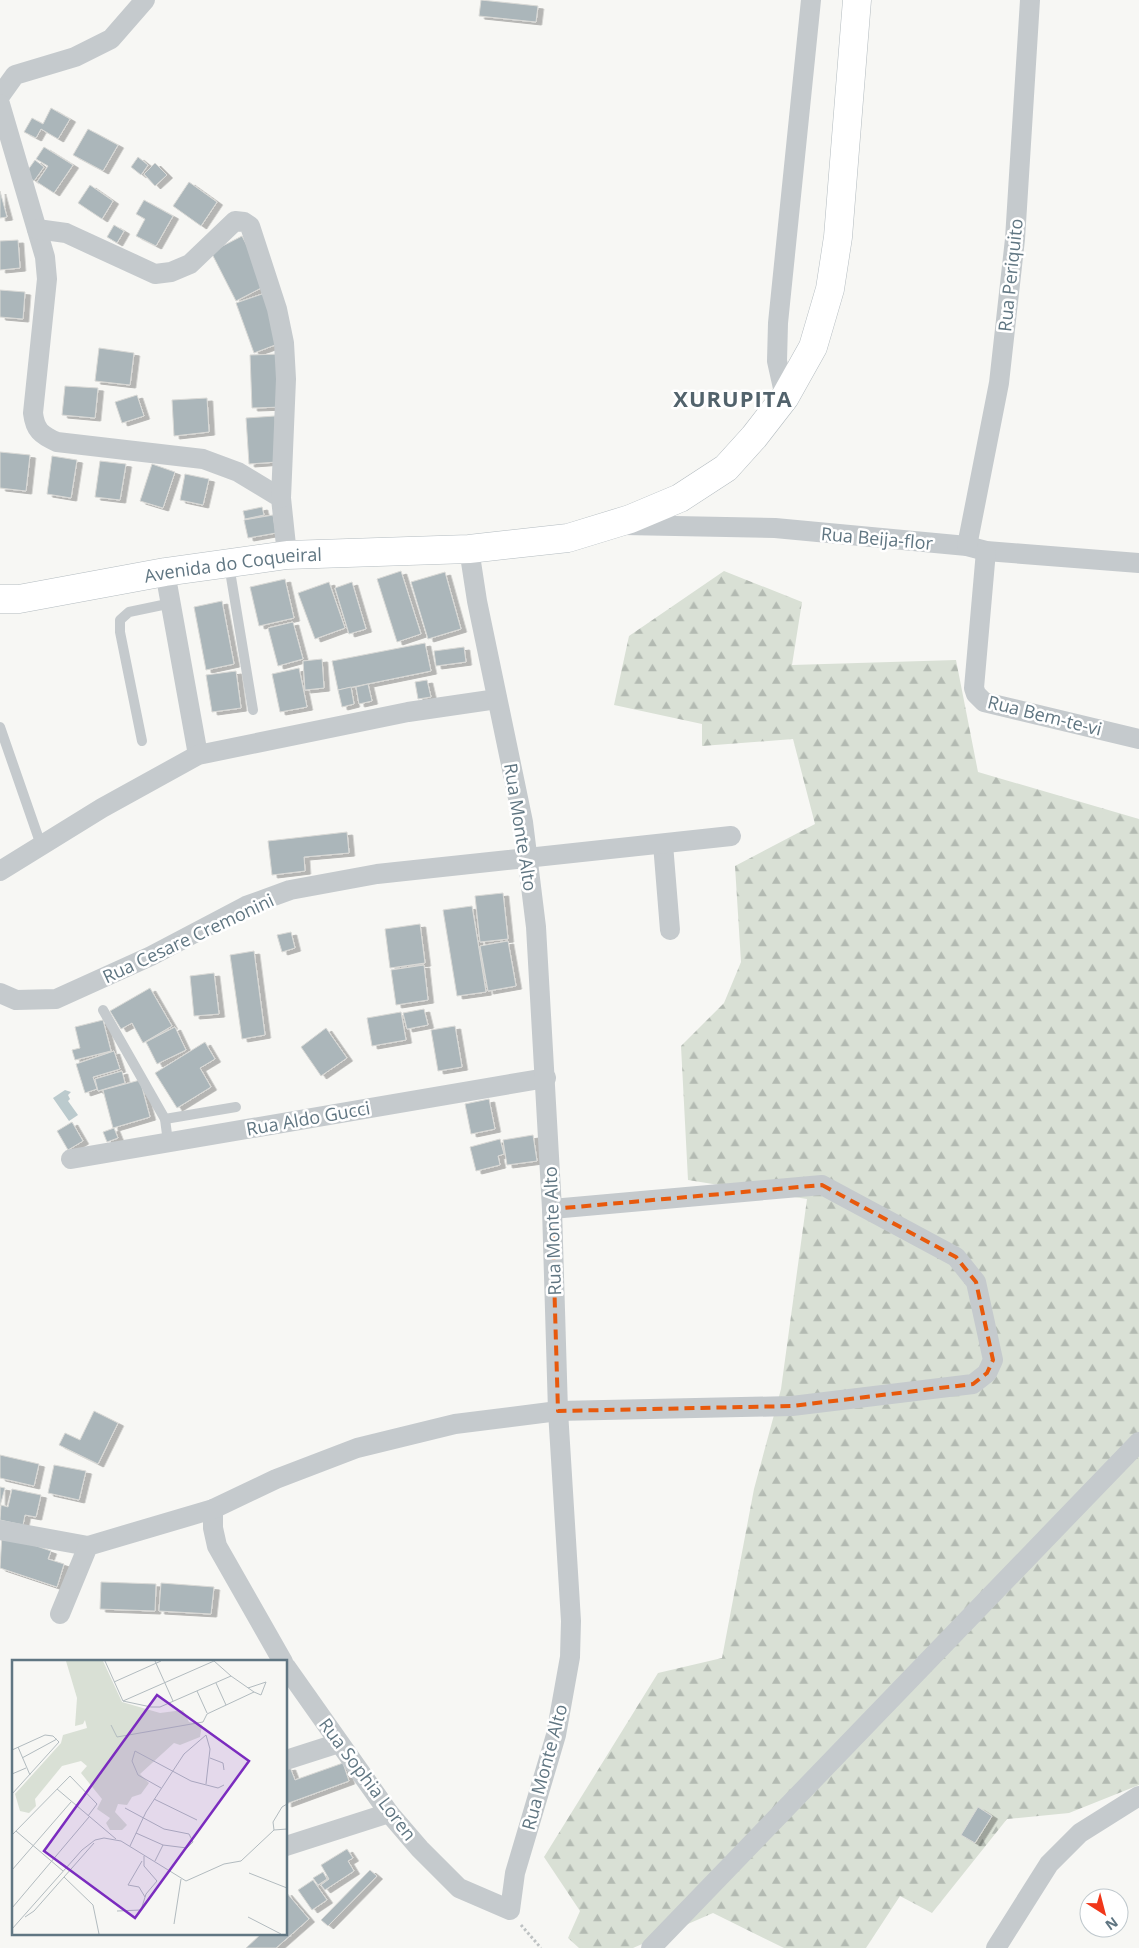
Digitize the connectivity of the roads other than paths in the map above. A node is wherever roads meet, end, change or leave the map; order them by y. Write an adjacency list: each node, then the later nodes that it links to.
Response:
1 (145, 0): 5 (street)
2 (811, 0): 8 (street)
3 (857, 0): 8 (main road, Avenida do Coqueiral)
4 (1030, 0): 11 (street, Rua Periquito)
5 (0, 96)
6 (0, 104): 7 (street)
7 (37, 229): 9 (street); 9 (street)
8 (784, 396): 10 (main road, Avenida do Coqueiral)
9 (281, 498): 13 (street)
10 (614, 524): 11 (street, Rua Beija-flor); 12 (main road, Avenida do Coqueiral)
11 (977, 548): 15 (street, Rua Beija-flor); 22 (street, Rua Bem-te-vi)
12 (469, 549): 13 (main road, Avenida do Coqueiral); 19 (street, Rua Monte Alto)
13 (287, 555): 14 (main road, Avenida do Coqueiral)
14 (229, 563): 16 (main road, Avenida do Coqueiral); 20 (lane)
15 (1139, 563)
16 (165, 572): 17 (main road, Avenida do Coqueiral); 18 (street)
17 (0, 599)
18 (172, 603): 23 (lane); 24 (street)
19 (497, 699): 24 (street); 28 (street, Rua Monte Alto)
20 (253, 710)
21 (0, 727): 27 (lane)
22 (1139, 739)
23 (142, 741)
24 (198, 755): 27 (street)
25 (731, 836): 26 (street, Rua Cesare Cremonini)
26 (663, 844): 28 (street, Rua Cesare Cremonini); 30 (street)
27 (41, 846): 29 (street)
28 (528, 859): 31 (street, Rua Cesare Cremonini); 33 (street, Rua Monte Alto)
29 (0, 872)
30 (670, 930)
31 (0, 993)
32 (103, 1010): 35 (lane)
33 (546, 1078): 36 (street, Rua Aldo Gucci); 38 (street, Rua Monte Alto)
34 (236, 1107): 35 (lane)
35 (165, 1120): 36 (lane)
36 (168, 1142): 37 (street, Rua Aldo Gucci)
37 (71, 1159)
38 (552, 1209): 39 (street, Rua Monte Alto); 39 (street)
39 (558, 1411): 41 (street); 52 (street, Rua Monte Alto)
40 (1139, 1442): 53 (street)
41 (214, 1509): 43 (street); 45 (street)
42 (0, 1530): 43 (street)
43 (88, 1546): 44 (street)
44 (60, 1614)
45 (282, 1660)
46 (288, 1670): 47 (street, Rua Sophia Loren)
47 (339, 1743): 48 (street); 50 (street, Rua Sophia Loren)
48 (288, 1759)
49 (1139, 1796): 54 (street)
50 (389, 1813): 51 (street); 52 (street, Rua Sophia Loren)
51 (288, 1845)
52 (510, 1910)
53 (651, 1948)
54 (996, 1948)

